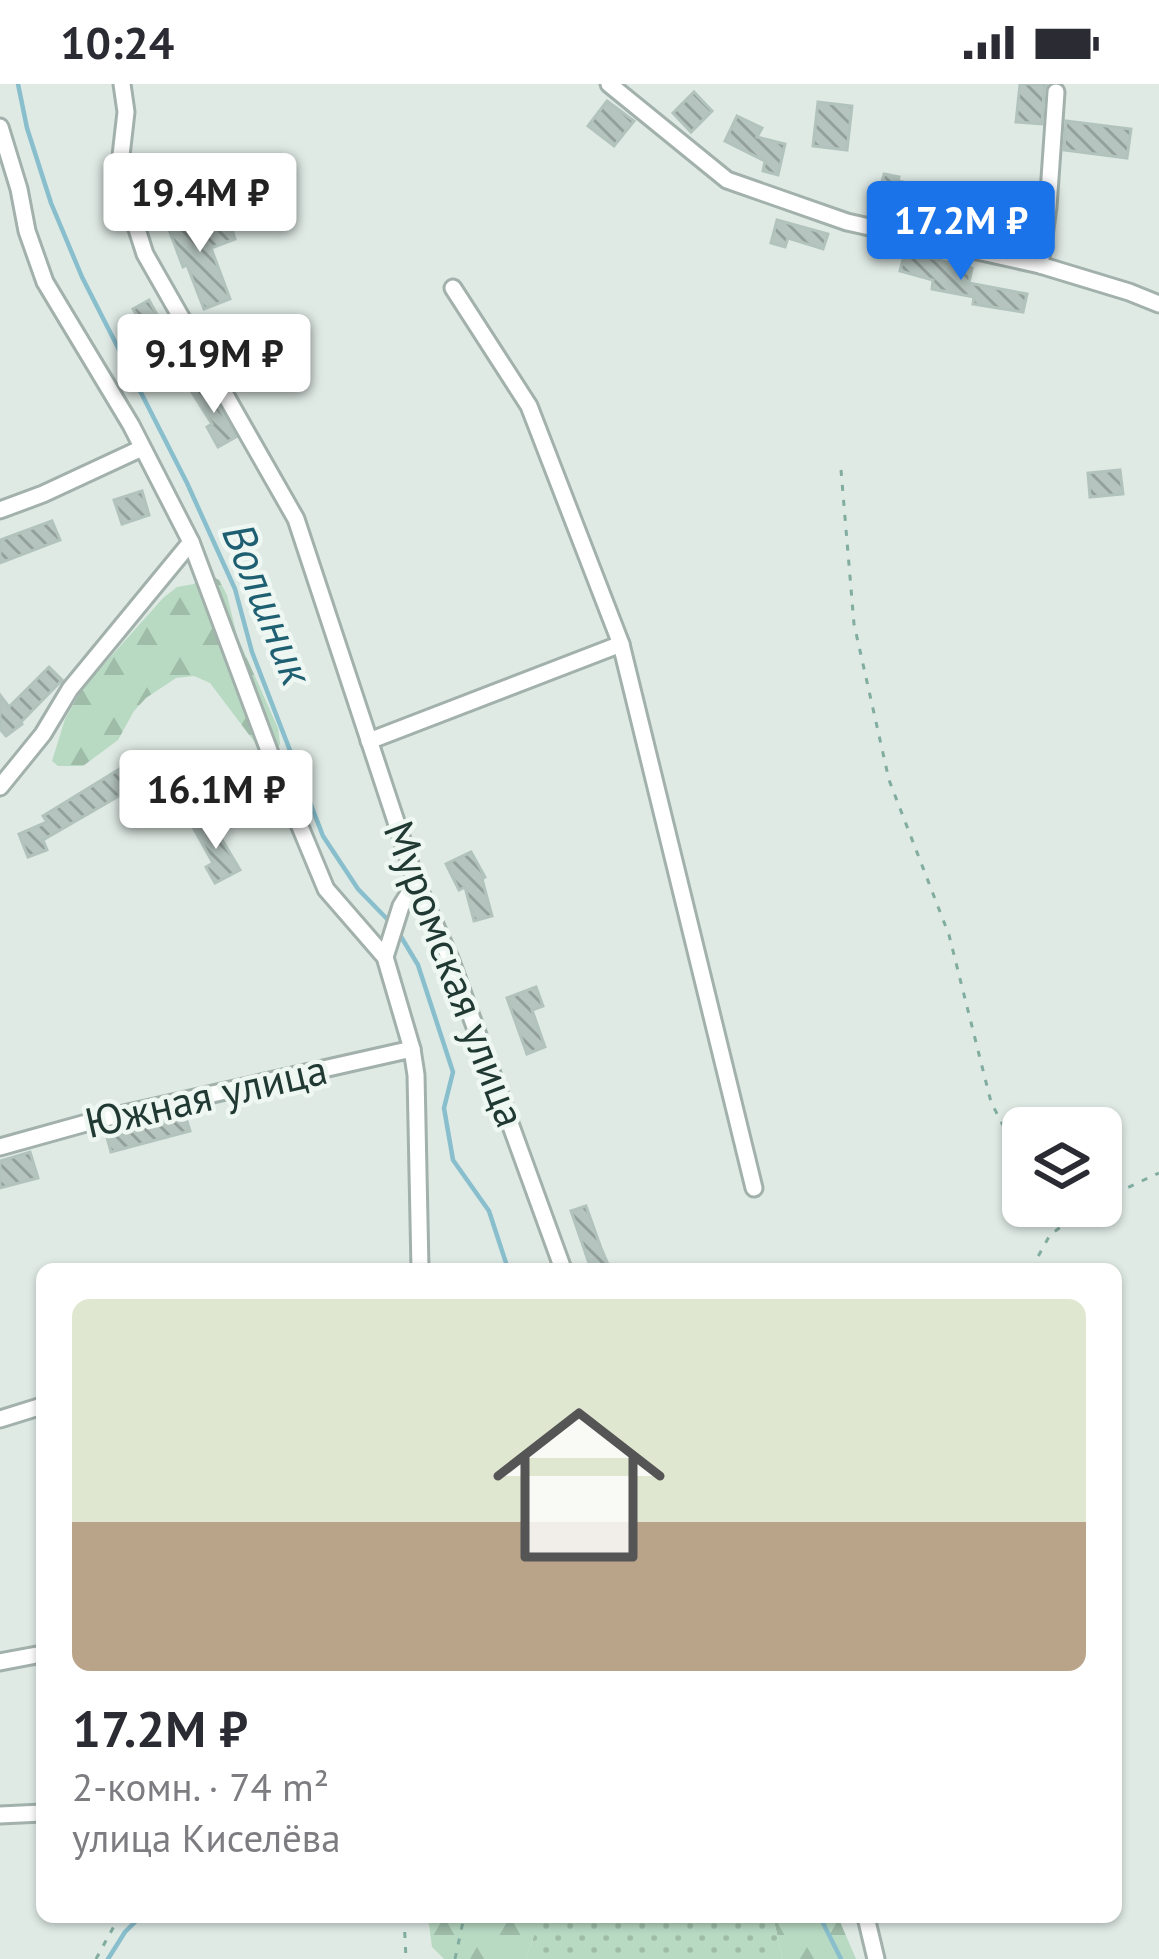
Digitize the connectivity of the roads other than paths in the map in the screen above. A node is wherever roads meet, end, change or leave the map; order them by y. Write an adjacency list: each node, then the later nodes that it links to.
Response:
1 (122, 84): 12 (street, Муромская улица)
2 (609, 84): 5 (street)
3 (1056, 92): 5 (street)
4 (0, 127): 8 (street)
5 (1040, 265): 7 (street)
6 (453, 288): 11 (street)
7 (1159, 304)
8 (142, 448): 9 (street); 10 (street)
9 (0, 510)
10 (191, 542): 13 (street); 15 (street)
11 (621, 644): 12 (street); 18 (street)
12 (369, 741): 14 (street, Муромская улица)
13 (0, 787)
14 (416, 882): 15 (street); 20 (street, Муромская улица)
15 (386, 957): 16 (street)
16 (412, 1048): 17 (street, Южная улица); 19 (street)
17 (0, 1148)
18 (754, 1188)
19 (420, 1263)
20 (561, 1263)
21 (36, 1408): 22 (street)
22 (0, 1419)
23 (36, 1655): 24 (street)
24 (0, 1662)
25 (36, 1813): 26 (street)
26 (0, 1815)
27 (867, 1923): 28 (street)
28 (876, 1959)

